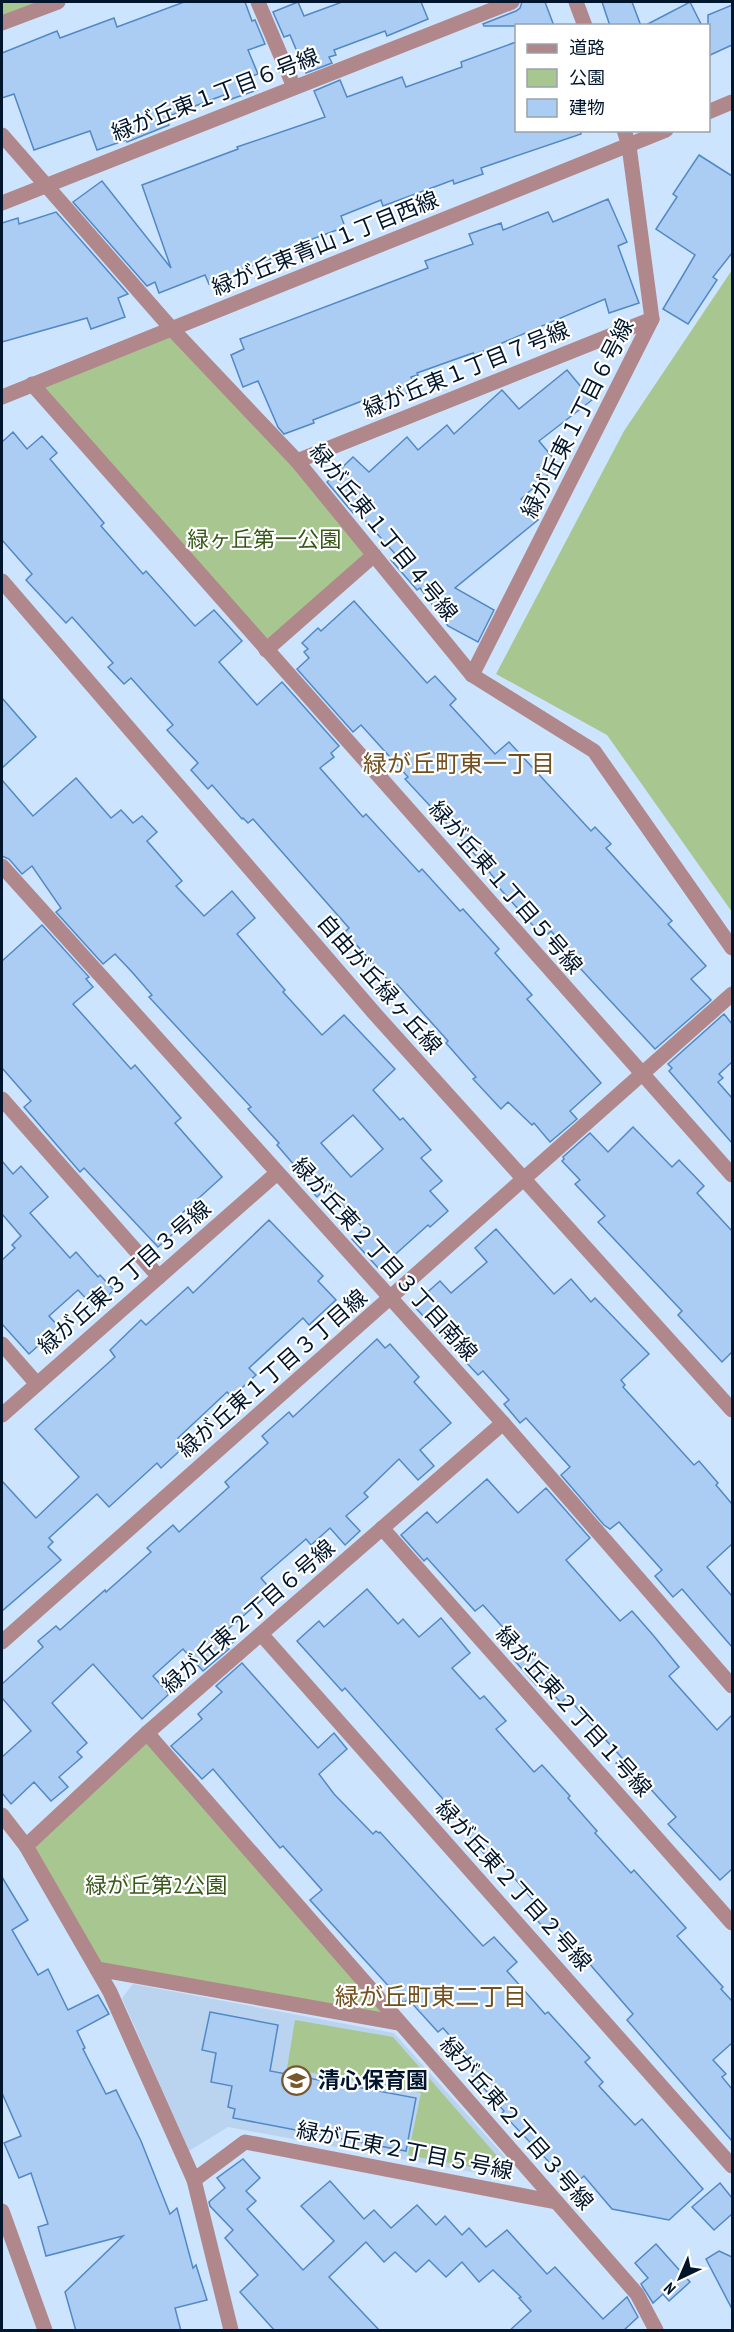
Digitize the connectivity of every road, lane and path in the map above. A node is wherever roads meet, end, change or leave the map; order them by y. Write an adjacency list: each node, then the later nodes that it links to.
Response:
1 (58, 2): 5 (street)
2 (258, 2): 7 (street)
3 (512, 2): 7 (street, 緑が丘東１丁目６号線)
4 (576, 2): 6 (street)
5 (2, 23)
6 (584, 24)
7 (294, 87): 14 (street, 緑が丘東１丁目６号線)
8 (732, 102): 9 (street)
9 (710, 111)
10 (625, 132): 13 (street, 緑が丘東１丁目６号線)
11 (661, 132): 13 (street, 緑が丘東青山１丁目西線)
12 (2, 135): 14 (street, 緑が丘東１丁目４号線)
13 (629, 146): 16 (street, 緑が丘東１丁目６号線); 17 (street, 緑が丘東青山１丁目西線)
14 (46, 185): 15 (street, 緑が丘東１丁目６号線); 17 (street, 緑が丘東１丁目４号線)
15 (2, 202)
16 (652, 319): 20 (street, 緑が丘東１丁目７号線); 24 (street, 緑が丘東１丁目６号線)
17 (171, 328): 18 (street, 緑が丘東青山１丁目西線); 20 (street, 緑が丘東１丁目４号線)
18 (32, 384): 19 (street, 緑が丘東青山１丁目西線); 23 (street, 緑が丘東１丁目５号線)
19 (2, 397)
20 (297, 461): 21 (street, 緑が丘東１丁目４号線)
21 (374, 555): 23 (street); 24 (street, 緑が丘東１丁目４号線)
22 (2, 581): 32 (street, 自由が丘緑ヶ丘線)
23 (266, 650): 28 (street, 緑が丘東１丁目５号線)
24 (472, 675): 26 (street, 緑が丘東１丁目４号線)
25 (2, 866): 30 (street, 緑が丘東２丁目３丁目南線)
26 (732, 948)
27 (732, 994): 28 (street, 緑が丘東１丁目３丁目線)
28 (642, 1074): 31 (street, 緑が丘東１丁目５号線); 32 (street, 緑が丘東１丁目３丁目線)
29 (2, 1099): 33 (street)
30 (277, 1173): 33 (street, 緑が丘東３丁目３号線); 34 (street, 緑が丘東２丁目３丁目南線)
31 (732, 1175)
32 (524, 1179): 34 (street, 緑が丘東１丁目３丁目線); 37 (street, 自由が丘緑ヶ丘線)
33 (159, 1277): 36 (street, 緑が丘東３丁目３号線)
34 (390, 1299): 39 (street, 緑が丘東２丁目３丁目南線); 42 (street, 緑が丘東１丁目３丁目線)
35 (2, 1344): 36 (street)
36 (37, 1384): 38 (street, 緑が丘東３丁目３号線)
37 (732, 1410)
38 (2, 1415)
39 (503, 1423): 40 (street, 緑が丘東２丁目６号線); 43 (street, 緑が丘東２丁目３丁目南線)
40 (382, 1528): 41 (street, 緑が丘東２丁目６号線); 47 (street, 緑が丘東２丁目１号線)
41 (261, 1634): 44 (street, 緑が丘東２丁目６号線); 50 (street, 緑が丘東２丁目２号線)
42 (2, 1642)
43 (732, 1686)
44 (147, 1733): 46 (street, 緑が丘東２丁目６号線); 49 (street, 緑が丘東２丁目３号線)
45 (2, 1815): 46 (street)
46 (26, 1846): 48 (street)
47 (732, 1923)
48 (97, 1969): 49 (street); 51 (street)
49 (399, 2023): 52 (street, 緑が丘東２丁目３号線)
50 (732, 2166)
51 (194, 2180): 52 (street, 緑が丘東２丁目５号線); 55 (street)
52 (556, 2202): 56 (street, 緑が丘東２丁目３号線)
53 (2, 2211): 54 (street)
54 (45, 2331)
55 (231, 2331)
56 (656, 2331)

